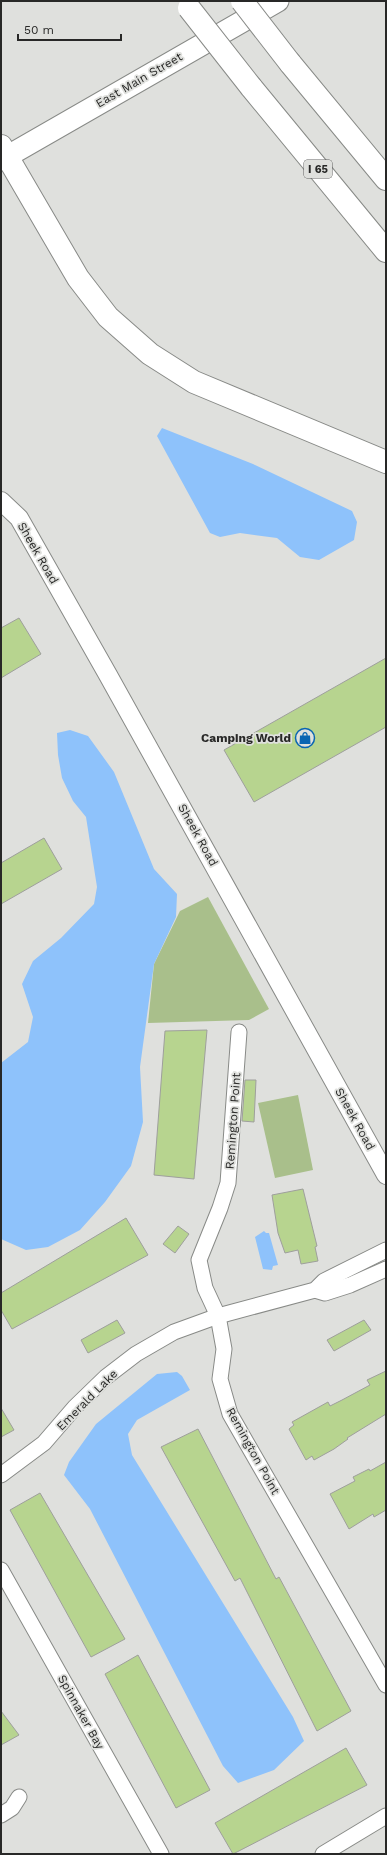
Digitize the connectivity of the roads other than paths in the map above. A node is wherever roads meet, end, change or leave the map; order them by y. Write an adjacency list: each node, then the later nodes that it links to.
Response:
1 (242, 1): 5 (highway, bridge)
2 (278, 1): 4 (main road, East Main Street)
3 (187, 4): 6 (highway, I 65, bridge)
4 (3, 154): 7 (highway)
5 (386, 179)
6 (386, 251)
7 (386, 462)
8 (1, 501): 10 (street, Sheek Road)
9 (239, 1032): 14 (street, Remington Point)
10 (386, 1175)
11 (386, 1250): 13 (street, Emerald Lake)
12 (386, 1269): 13 (street, Emerald Lake)
13 (315, 1290): 14 (street, Emerald Lake)
14 (218, 1316): 15 (street, Emerald Lake); 17 (street, Remington Point)
15 (1, 1474)
16 (1, 1570): 21 (street, Spinnaker Bay)
17 (386, 1685)
18 (19, 1797): 19 (street)
19 (1, 1815)
20 (386, 1816): 22 (street)
21 (161, 1854)
22 (323, 1854)

